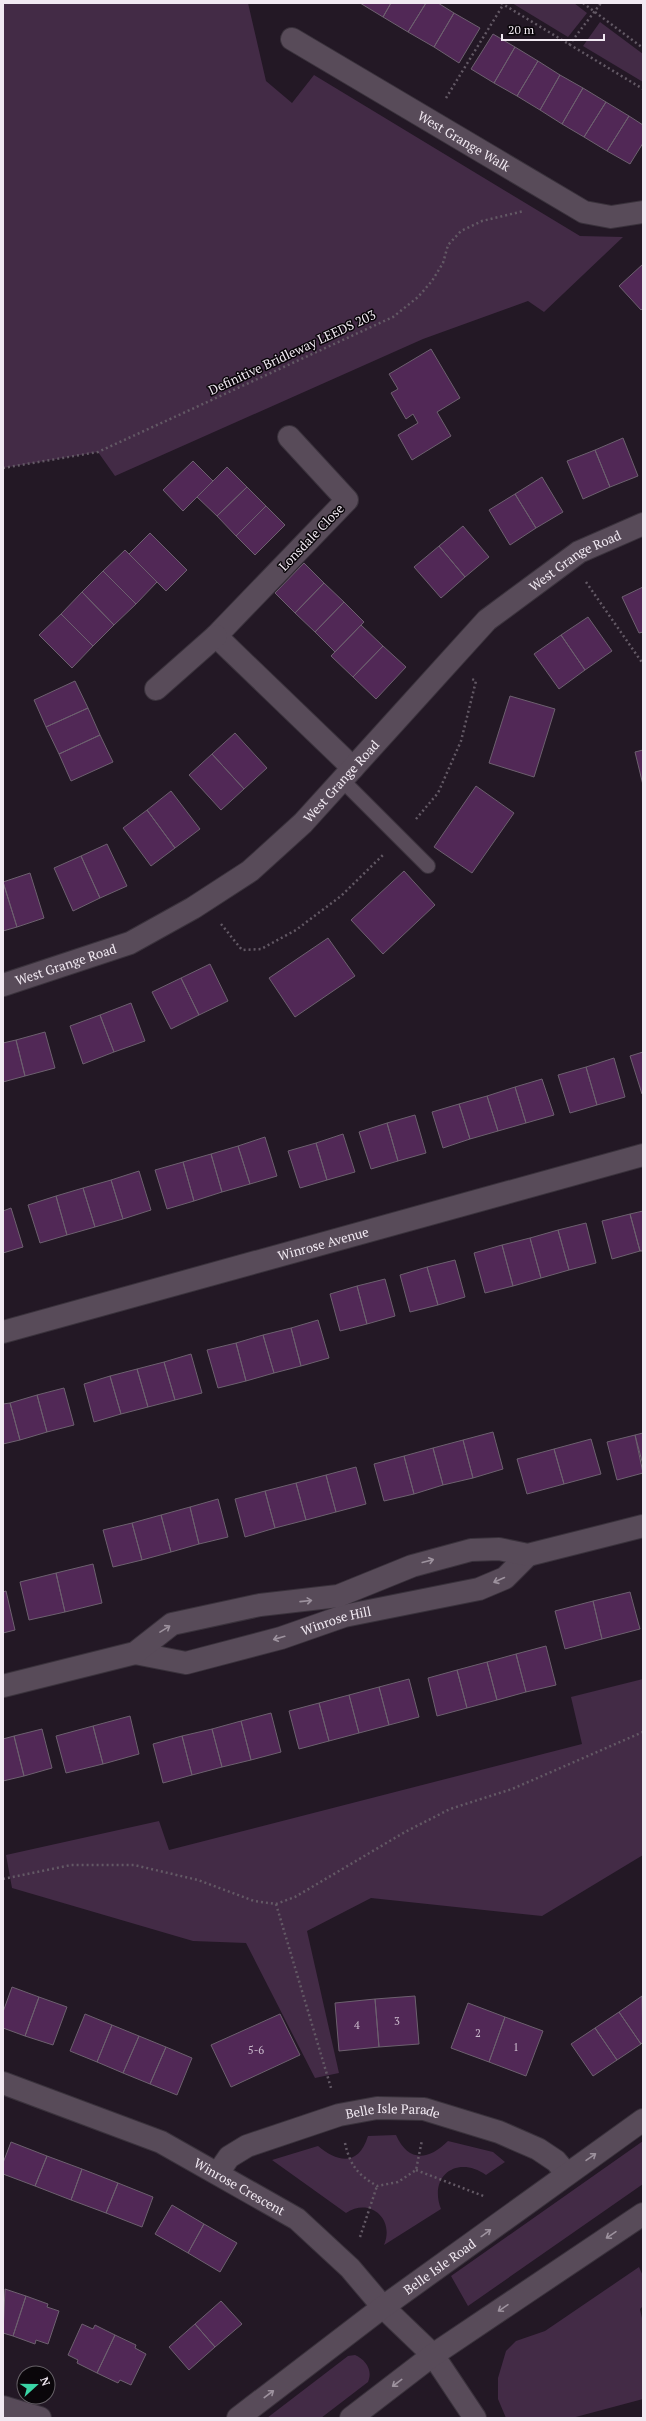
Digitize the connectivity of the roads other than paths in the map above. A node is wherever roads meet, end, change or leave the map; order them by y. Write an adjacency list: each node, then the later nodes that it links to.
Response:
1 (292, 39): 2 (street, West Grange Walk)
2 (643, 212)
3 (289, 436): 5 (street, Lonsdale Close)
4 (643, 524): 7 (street, West Grange Road)
5 (216, 636): 6 (street, Lonsdale Close); 7 (street)
6 (156, 689)
7 (348, 774): 8 (lane); 9 (street, West Grange Road)
8 (428, 866)
9 (3, 985)
10 (643, 1155): 11 (street, Winrose Avenue)
11 (3, 1332)
12 (643, 1526): 13 (street, Winrose Hill)
13 (528, 1555): 14 (street, Winrose Hill, one-way to 14); 14 (street, Winrose Hill, one-way to 13)
14 (341, 1606): 15 (street, Winrose Hill, one-way to 14); 15 (street, Winrose Hill, one-way to 15)
15 (135, 1653): 16 (street, Winrose Hill)
16 (3, 1686)
17 (3, 2083): 19 (street, Winrose Crescent)
18 (643, 2120): 20 (street, Belle Isle Road, one-way to 18)
19 (218, 2172): 20 (street, Belle Isle Parade); 22 (street, Winrose Crescent)
20 (567, 2174): 22 (street, Belle Isle Road, one-way to 20)
21 (643, 2214): 23 (street, one-way to 23)
22 (383, 2307): 23 (street, Winrose Crescent); 26 (street, Belle Isle Road, one-way to 22)
23 (433, 2355): 27 (street, one-way to 27); 28 (street, Winrose Crescent)
24 (3, 2407): 25 (street)
25 (40, 2418)
26 (238, 2418)
27 (351, 2418)
28 (475, 2418)

